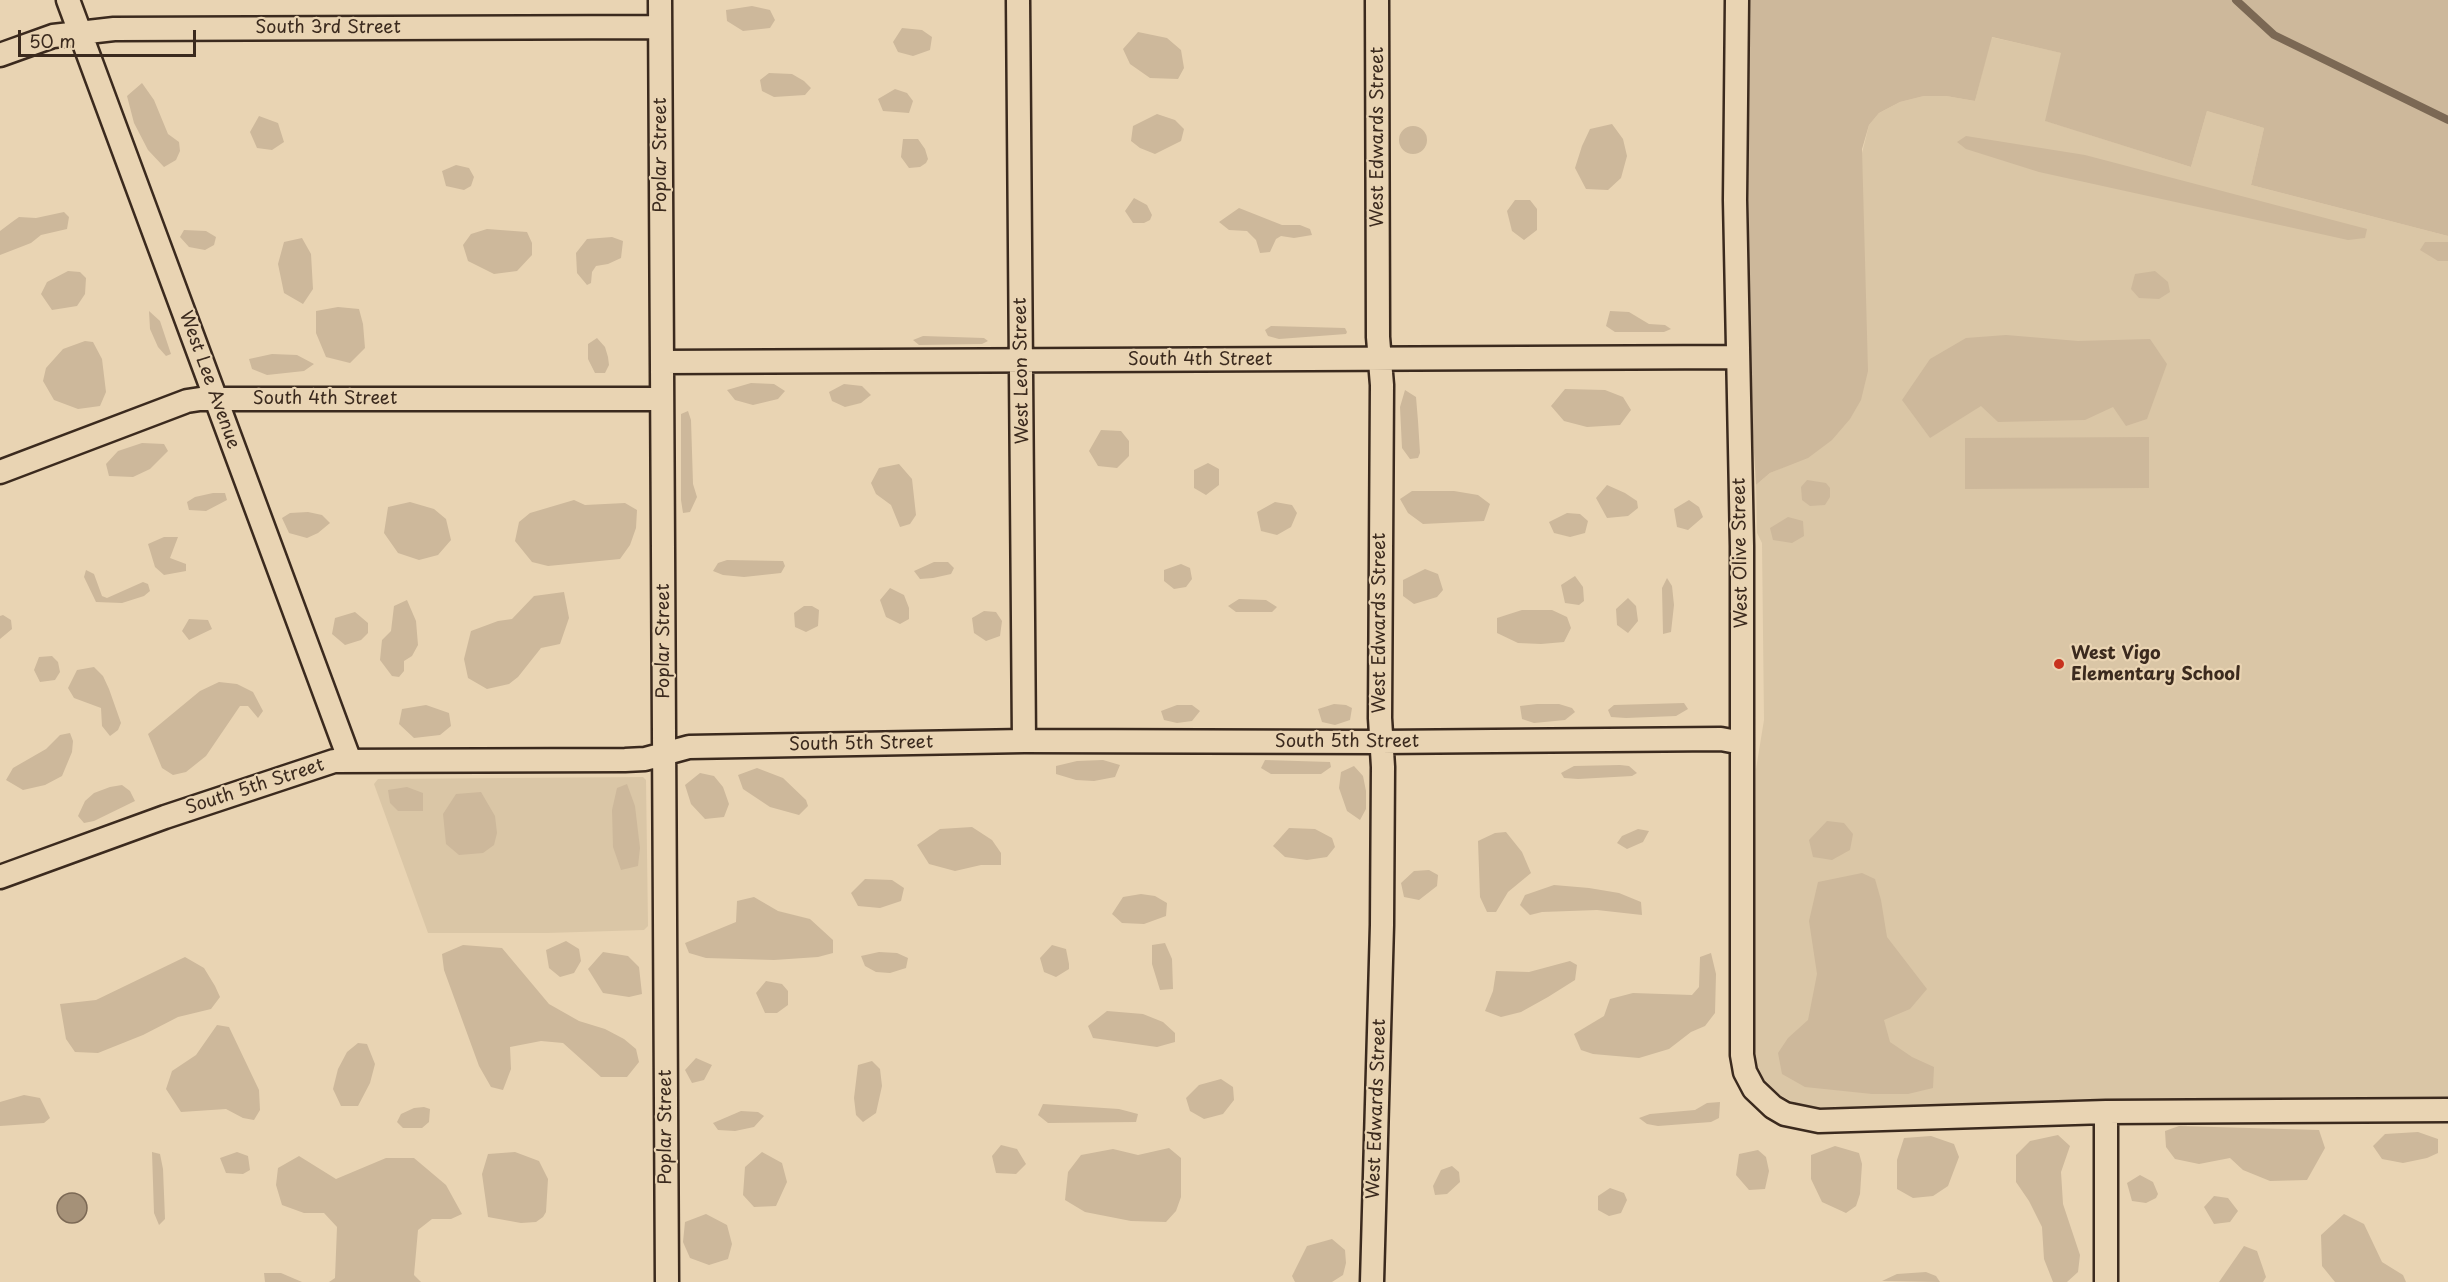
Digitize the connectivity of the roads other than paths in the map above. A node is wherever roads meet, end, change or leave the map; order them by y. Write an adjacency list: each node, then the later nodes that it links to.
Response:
1 (68, 0): 7 (street, West Lee Avenue)
2 (660, 0): 6 (street, Poplar Street)
3 (1018, 0): 11 (street, West Leon Street)
4 (1377, 0): 10 (street, West Edwards Street)
5 (1737, 0): 9 (street, West Olive Street)
6 (660, 27): 7 (street, South 3rd Street); 12 (street, Poplar Street)
7 (80, 32): 8 (street, South 3rd Street); 13 (street, West Lee Avenue)
8 (0, 56)
9 (1738, 357): 10 (street, South 4th Street); 18 (street, West Olive Street)
10 (1380, 359): 11 (street, South 4th Street); 17 (street, West Edwards Street)
11 (1021, 361): 12 (street, South 4th Street); 16 (street, West Leon Street)
12 (662, 362): 14 (street, Poplar Street)
13 (216, 399): 14 (street, South 4th Street); 15 (street, South 4th Street); 20 (street, West Lee Avenue)
14 (662, 399): 19 (street, Poplar Street)
15 (0, 472)
16 (1024, 741): 17 (street, South 5th Street); 19 (street, South 5th Street)
17 (1382, 742): 18 (street, South 5th Street); 25 (street, West Edwards Street)
18 (1742, 743): 23 (street, West Olive Street)
19 (664, 753): 20 (street, South 5th Street); 24 (street, Poplar Street)
20 (350, 761): 21 (street, South 5th Street)
21 (0, 877)
22 (2448, 1110): 23 (street)
23 (2106, 1112): 26 (street)
24 (667, 1282)
25 (1372, 1282)
26 (2106, 1282)

